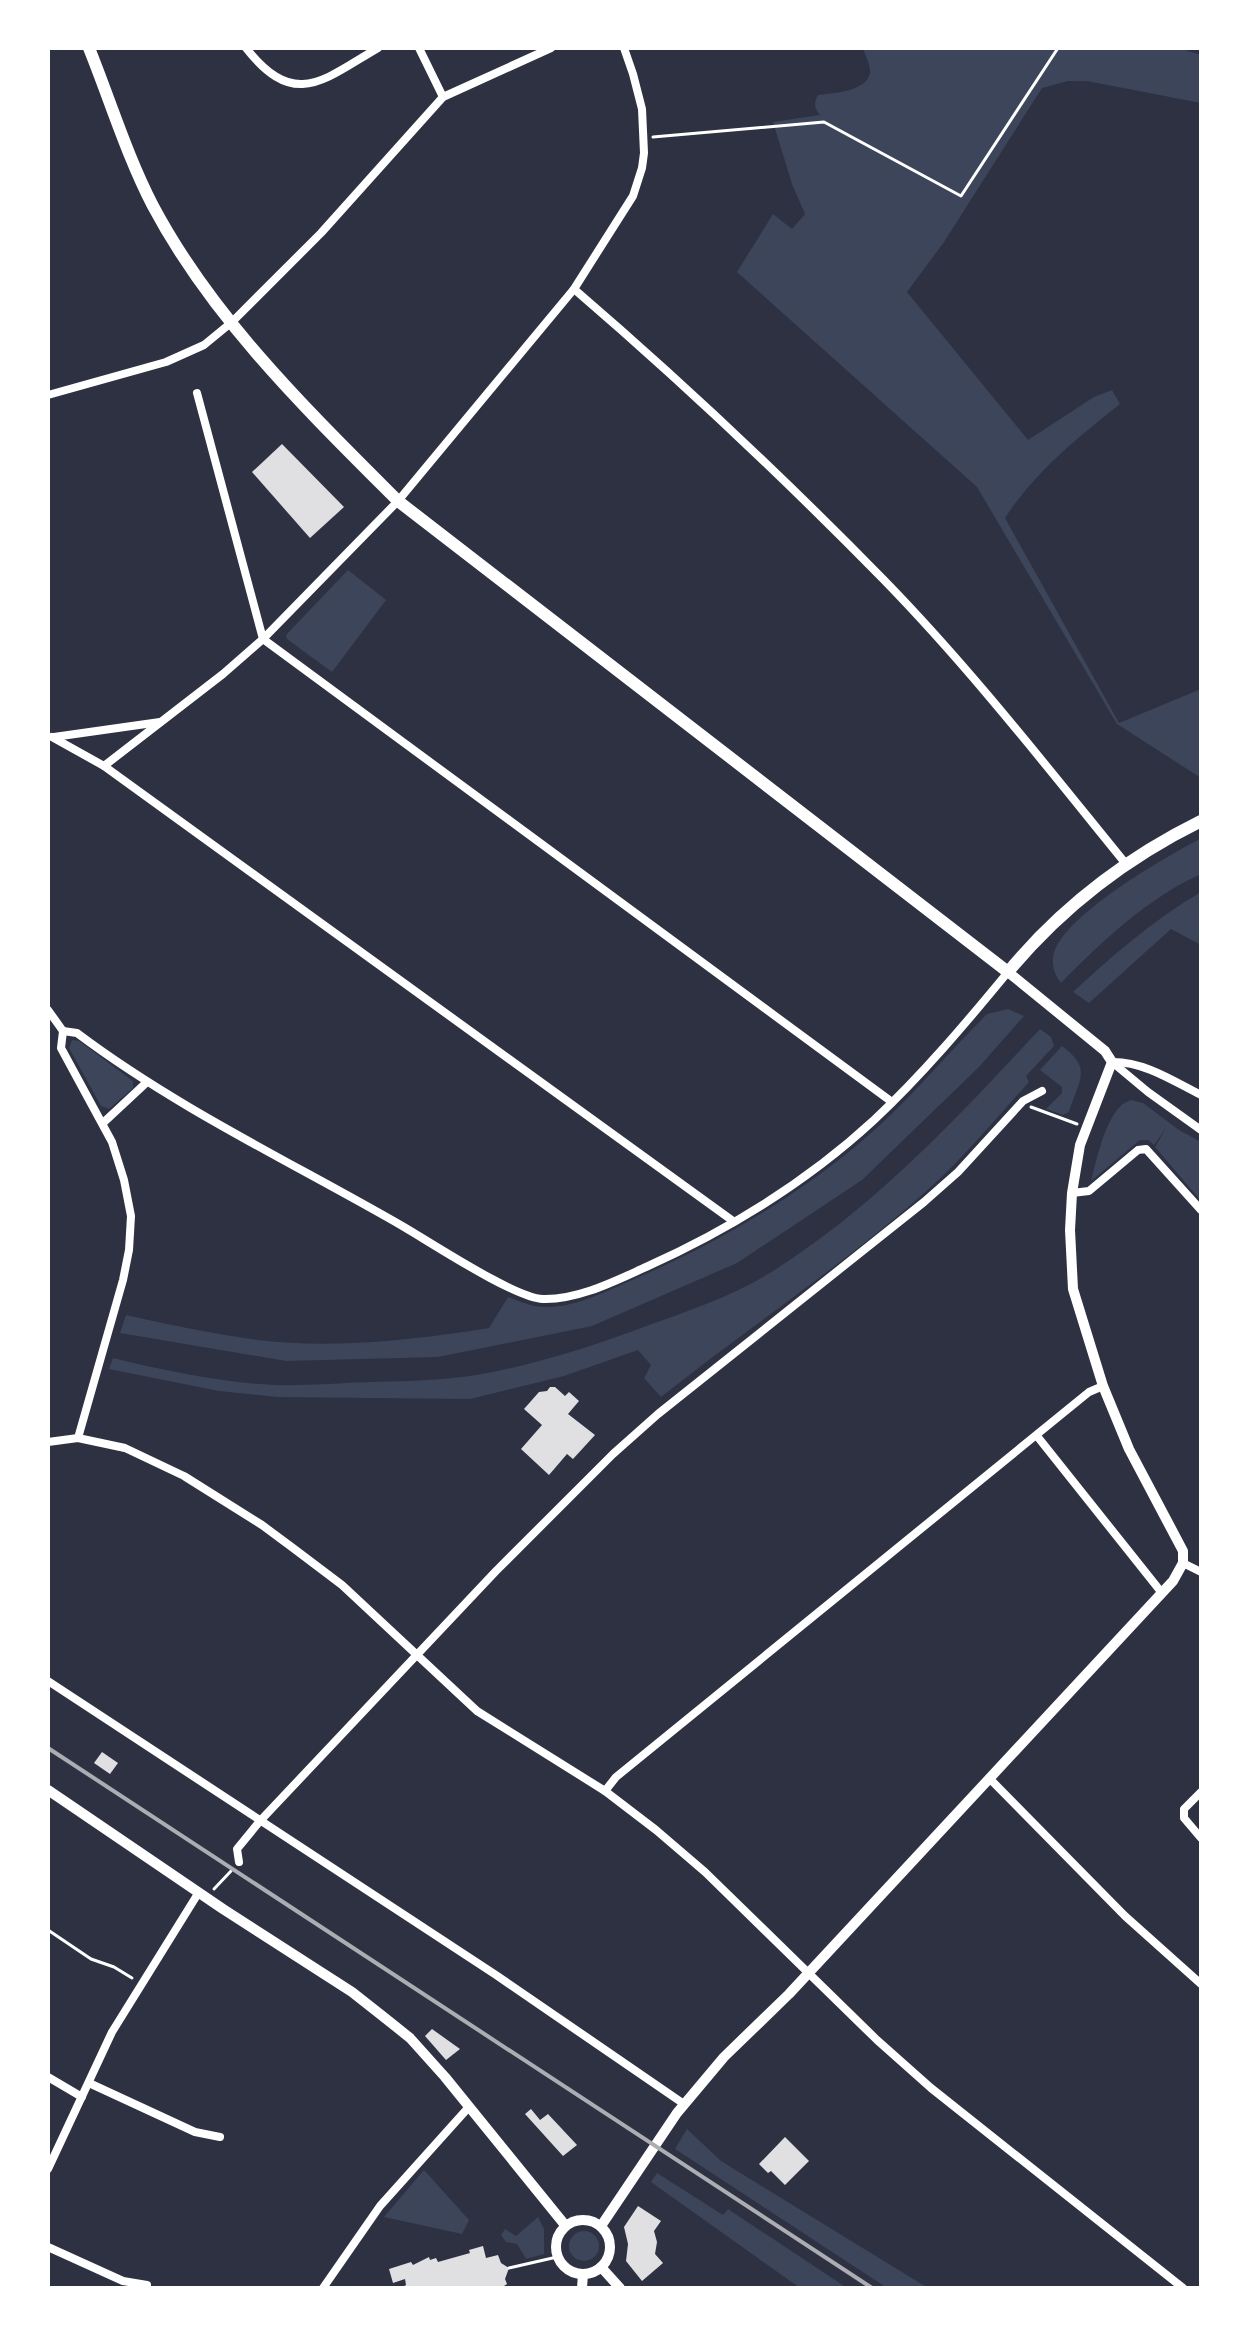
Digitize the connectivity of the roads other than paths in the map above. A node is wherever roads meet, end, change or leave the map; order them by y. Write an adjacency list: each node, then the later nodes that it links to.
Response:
1 (89, 48): 9 (main road)
2 (246, 48): 3 (street)
3 (378, 48)
4 (419, 48): 7 (street)
5 (551, 48): 7 (street)
6 (624, 48): 8 (street)
7 (443, 97): 9 (street)
8 (574, 289): 12 (street); 18 (street)
9 (232, 322): 11 (street); 12 (main road)
10 (197, 393): 13 (street)
11 (48, 395)
12 (398, 501): 13 (street); 19 (main road)
13 (263, 639): 14 (street); 26 (street)
14 (160, 722): 15 (street); 16 (street)
15 (50, 737): 16 (street)
16 (104, 766): 31 (street)
17 (1201, 821): 18 (main road)
18 (1126, 864): 19 (main road)
19 (1008, 972): 22 (street); 26 (street)
20 (48, 1010): 21 (street)
21 (63, 1031): 23 (street); 27 (street)
22 (1112, 1062): 25 (street); 28 (street); 29 (street)
23 (147, 1082): 27 (street); 31 (street)
24 (1042, 1091): 39 (street)
25 (1201, 1095)
26 (892, 1102): 31 (street)
27 (103, 1123): 34 (street)
28 (1201, 1130)
29 (1072, 1193): 30 (street); 32 (street)
30 (1201, 1210)
31 (733, 1221)
32 (1103, 1386): 33 (street); 36 (street)
33 (1037, 1436): 38 (street); 43 (street)
34 (78, 1438): 35 (street); 39 (street)
35 (48, 1442)
36 (1183, 1563): 37 (street); 38 (street)
37 (1201, 1572)
38 (1162, 1593): 41 (street)
39 (417, 1656): 43 (street); 45 (street)
40 (48, 1681): 45 (street)
41 (990, 1779): 49 (street); 50 (street)
42 (48, 1790): 48 (street)
43 (605, 1791): 49 (street)
44 (1201, 1792): 46 (street)
45 (260, 1821): 47 (street); 54 (street)
46 (1201, 1838)
47 (239, 1862)
48 (202, 1895): 52 (street); 55 (street)
49 (808, 1971): 54 (street); 67 (street)
50 (1201, 1984)
51 (48, 2077): 53 (street)
52 (89, 2083): 53 (street); 56 (street)
53 (82, 2097): 57 (street)
54 (684, 2104): 59 (street)
55 (468, 2108): 58 (street); 64 (street)
56 (220, 2137)
57 (48, 2169)
58 (565, 2225): 59 (street); 62 (street)
59 (601, 2226): 61 (street)
60 (48, 2247): 63 (street)
61 (601, 2267): 62 (street); 66 (street)
62 (583, 2274): 65 (street)
63 (147, 2285)
64 (323, 2288)
65 (582, 2288)
66 (620, 2288)
67 (1183, 2288)

